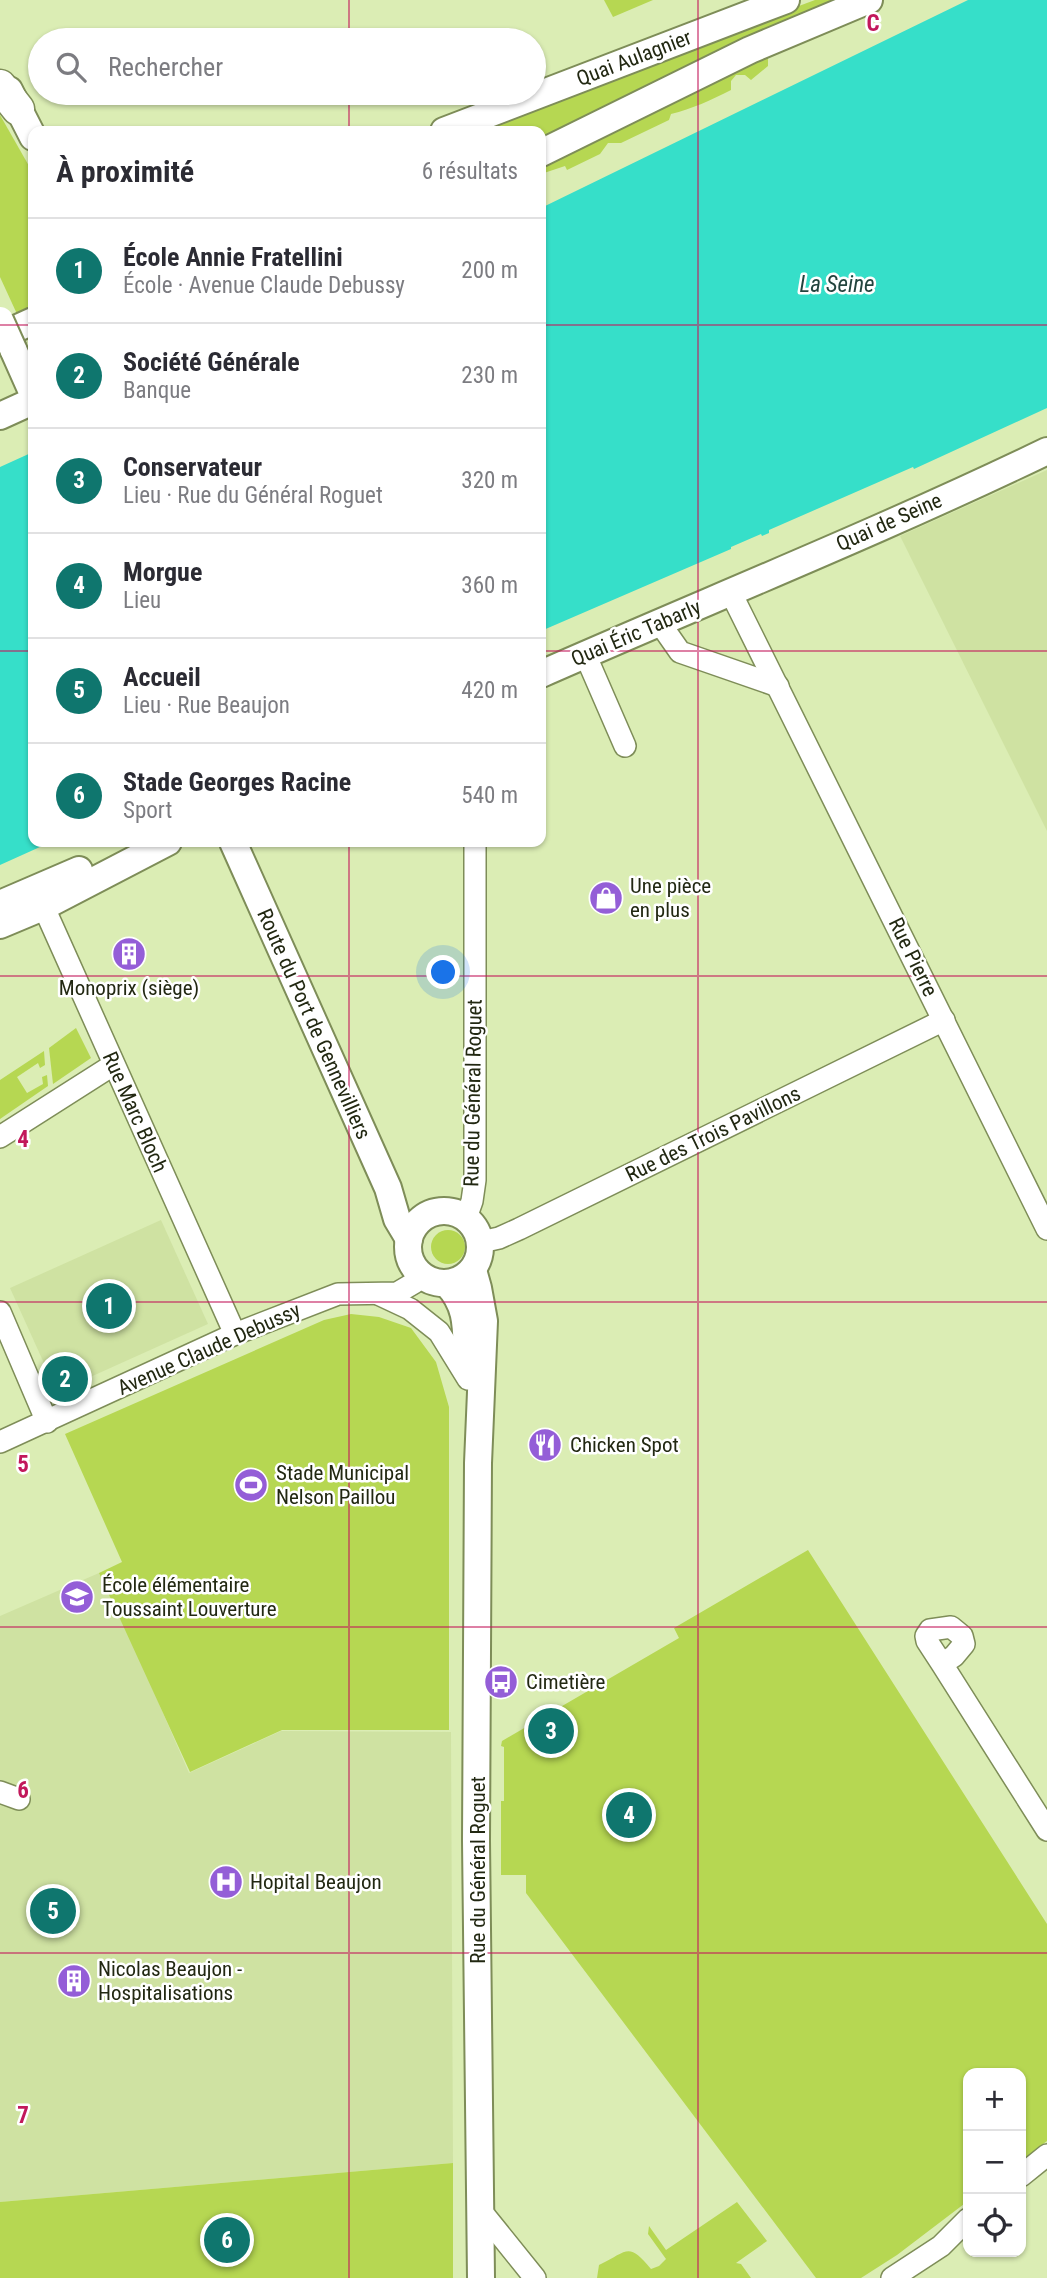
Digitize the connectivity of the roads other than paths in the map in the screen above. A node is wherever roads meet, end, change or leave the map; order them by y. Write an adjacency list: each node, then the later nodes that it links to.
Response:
1 (786, 0): 4 (main road, Quai Aulagnier)
2 (869, 0): 9 (main road, Quai Aulagnier)
3 (0, 73): 5 (main road)
4 (546, 92)
5 (9, 97): 8 (main road)
6 (512, 105): 7 (main road, Quai Aulagnier)
7 (457, 126)
8 (28, 129)
9 (546, 151)
10 (0, 320): 12 (main road, bridge)
11 (28, 325): 12 (main road)
12 (6, 342): 13 (main road)
13 (28, 386)
14 (28, 394): 15 (main road)
15 (0, 416)
16 (1047, 451): 17 (main road, Quai de Seine)
17 (731, 593): 18 (main road, Quai Éric Tabarly); 21 (street, Rue Pierre)
18 (659, 622): 19 (main road, Quai Éric Tabarly); 21 (street)
19 (585, 654): 20 (main road, Quai Éric Tabarly); 22 (street)
20 (546, 672)
21 (778, 686): 30 (street, Rue Pierre)
22 (625, 746)
23 (136, 847): 27 (main road)
24 (156, 847): 27 (main road)
25 (475, 847): 33 (street, Rue du Général Roguet)
26 (237, 850): 34 (main road, Route du Port de Gennevilliers)
27 (39, 898): 28 (main road); 29 (main road); 31 (street, Rue Marc Bloch)
28 (0, 904)
29 (0, 925)
30 (944, 1020): 35 (street, Rue Pierre); 36 (street, Rue des Trois Pavillons)
31 (113, 1065): 32 (street); 42 (street, Rue Marc Bloch)
32 (0, 1137)
33 (466, 1218): 34 (main road); 36 (main road)
34 (416, 1228): 38 (main road)
35 (1047, 1229)
36 (481, 1242): 37 (main road)
37 (473, 1270): 39 (main road); 46 (main road, Rue du Général Roguet)
38 (420, 1276): 39 (main road); 40 (street, Avenue Claude Debussy)
39 (447, 1284): 43 (main road, Rue du Général Roguet)
40 (378, 1293): 42 (street, Avenue Claude Debussy); 43 (street)
41 (0, 1312): 44 (street)
42 (235, 1334): 44 (street, Avenue Claude Debussy)
43 (468, 1379): 46 (main road, Rue du Général Roguet)
44 (47, 1422): 45 (street, Avenue Claude Debussy)
45 (0, 1442)
46 (478, 1463): 51 (main road, Rue du Général Roguet)
47 (942, 1664): 48 (street)
48 (1047, 1830)
49 (1047, 2155): 50 (street)
50 (1026, 2172)
51 (481, 2211): 53 (main road, Rue du Général Roguet); 54 (street)
52 (963, 2224): 55 (street)
53 (481, 2278)
54 (536, 2278)
55 (892, 2278)

